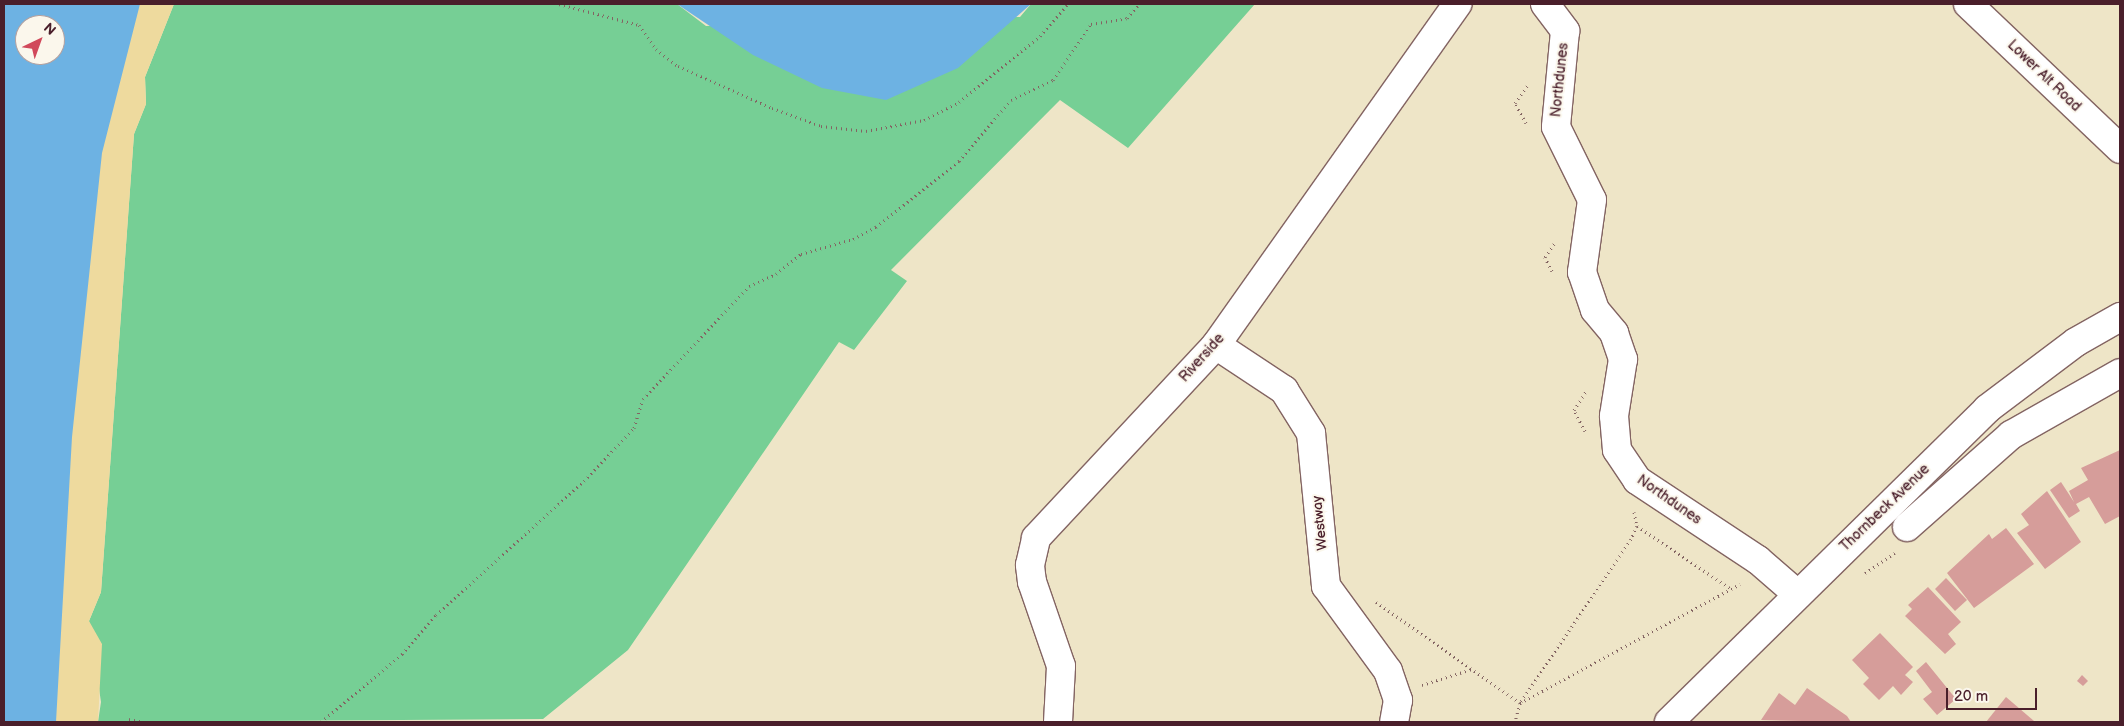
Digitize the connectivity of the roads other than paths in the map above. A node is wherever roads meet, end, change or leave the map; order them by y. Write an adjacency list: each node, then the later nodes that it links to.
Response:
1 (1457, 4): 6 (street, Riverside)
2 (1545, 4): 11 (street, Northdunes)
3 (1968, 4): 4 (street, Lower Alt Road)
4 (2120, 149)
5 (2120, 317): 8 (street, Thornbeck Avenue)
6 (1216, 345): 12 (street, Riverside); 13 (street, Westway)
7 (2120, 373): 9 (street)
8 (1987, 409): 9 (street); 11 (street, Thornbeck Avenue)
9 (2011, 435): 10 (street)
10 (1907, 527)
11 (1796, 593): 14 (street, Thornbeck Avenue)
12 (1058, 722)
13 (1394, 722)
14 (1669, 722)

